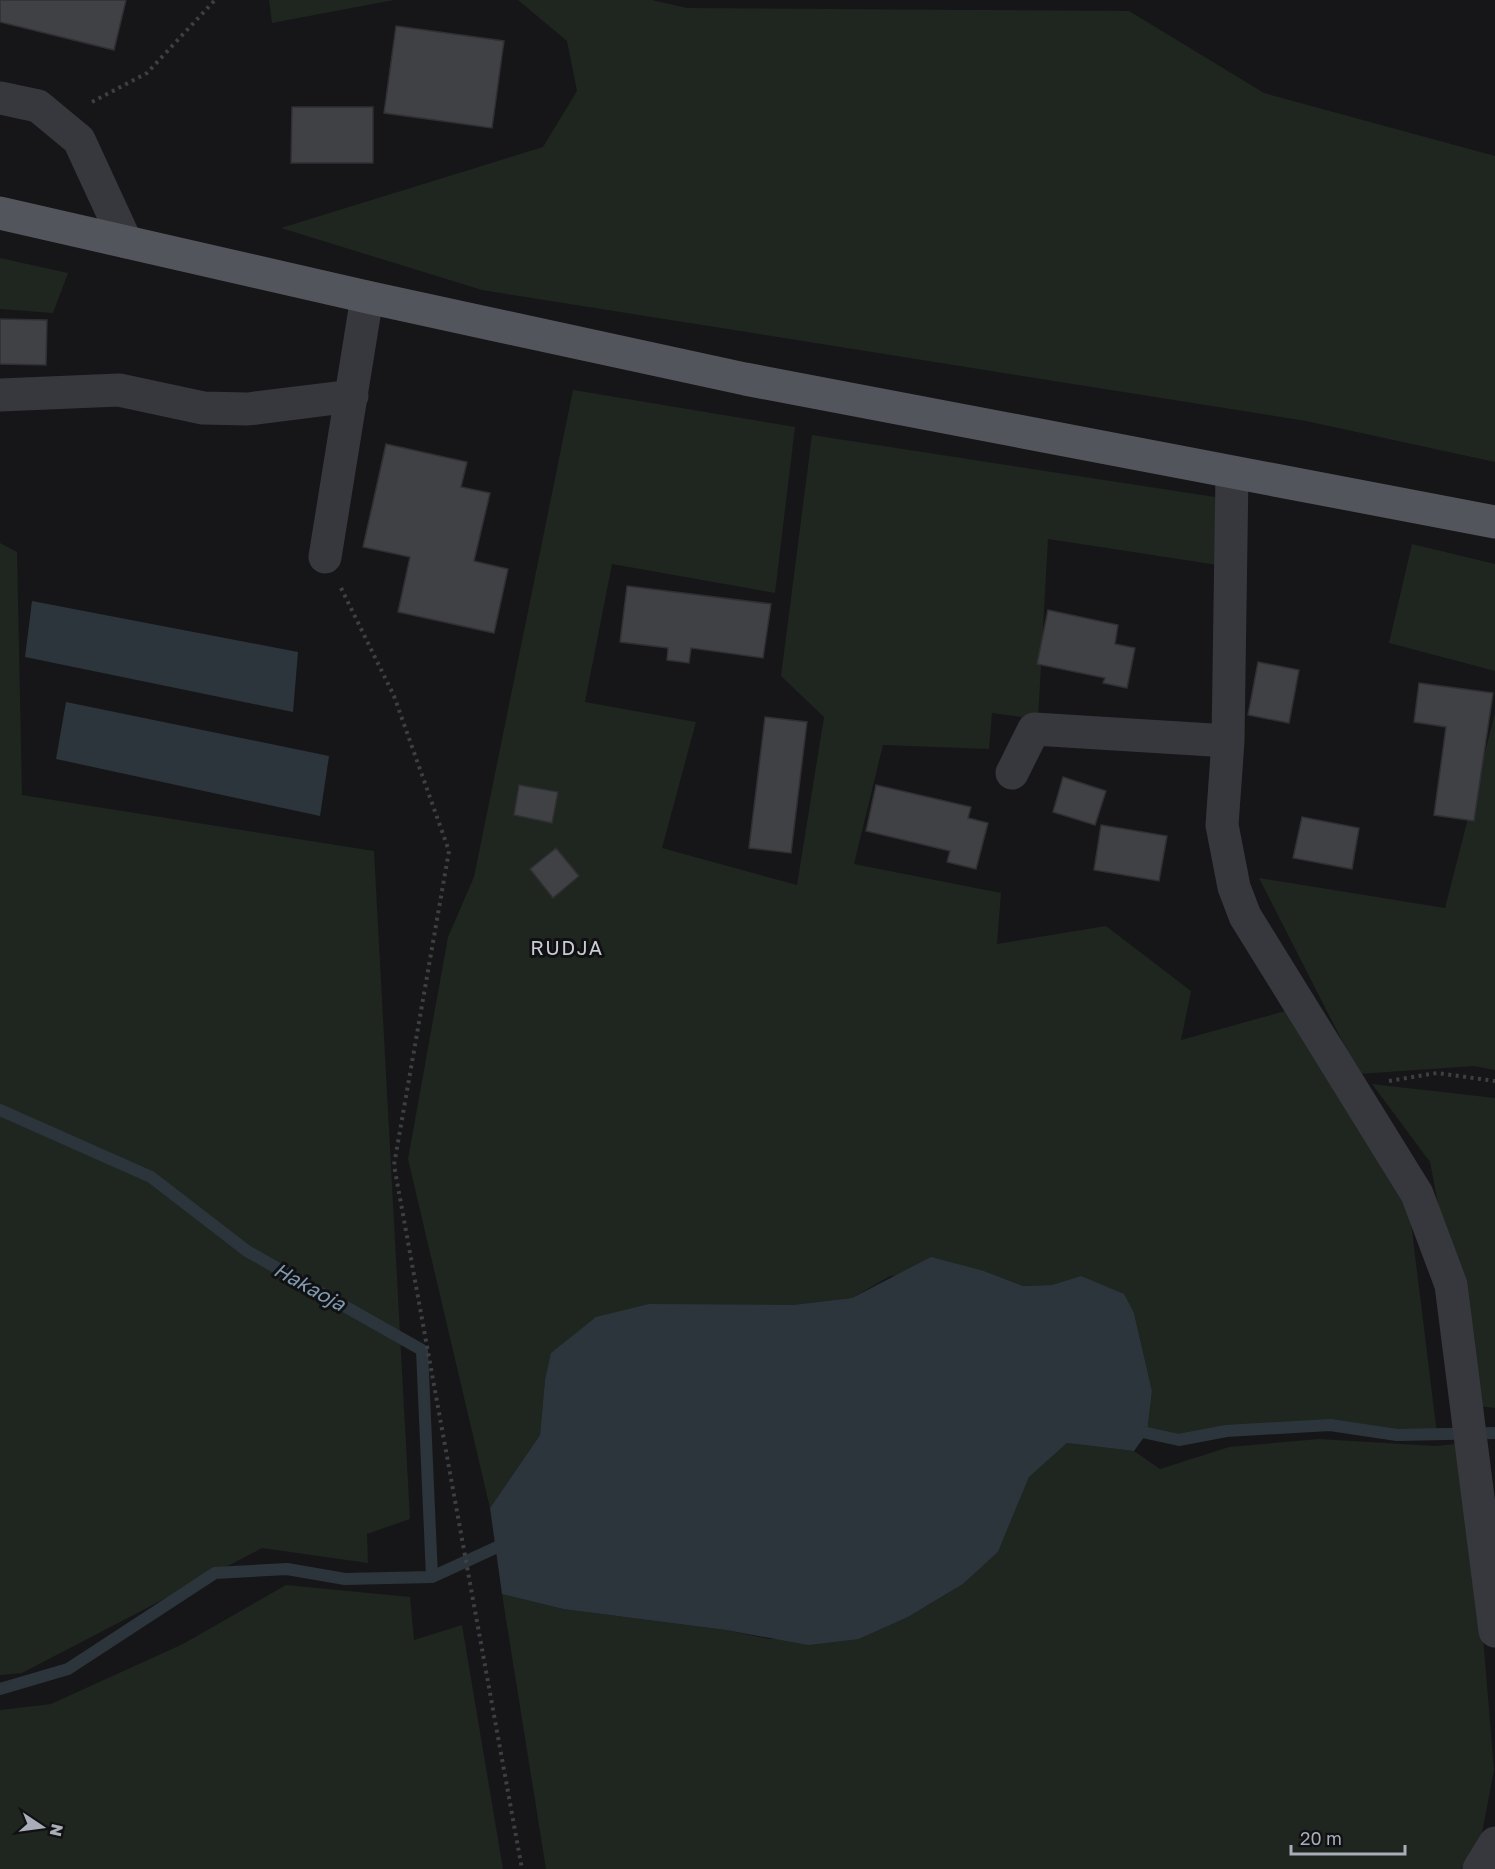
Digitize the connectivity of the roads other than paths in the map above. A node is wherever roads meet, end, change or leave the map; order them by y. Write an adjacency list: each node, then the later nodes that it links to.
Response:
1 (0, 98): 3 (street)
2 (0, 213): 3 (main road)
3 (126, 242): 4 (main road)
4 (367, 297): 6 (street); 7 (main road)
5 (0, 394): 6 (street)
6 (352, 396): 9 (street)
7 (1232, 473): 8 (main road); 10 (street)
8 (1495, 522)
9 (325, 557)
10 (1228, 741): 11 (street); 12 (street)
11 (1012, 773)
12 (1495, 1631)
13 (1495, 1844): 14 (street)
14 (1479, 1869)

